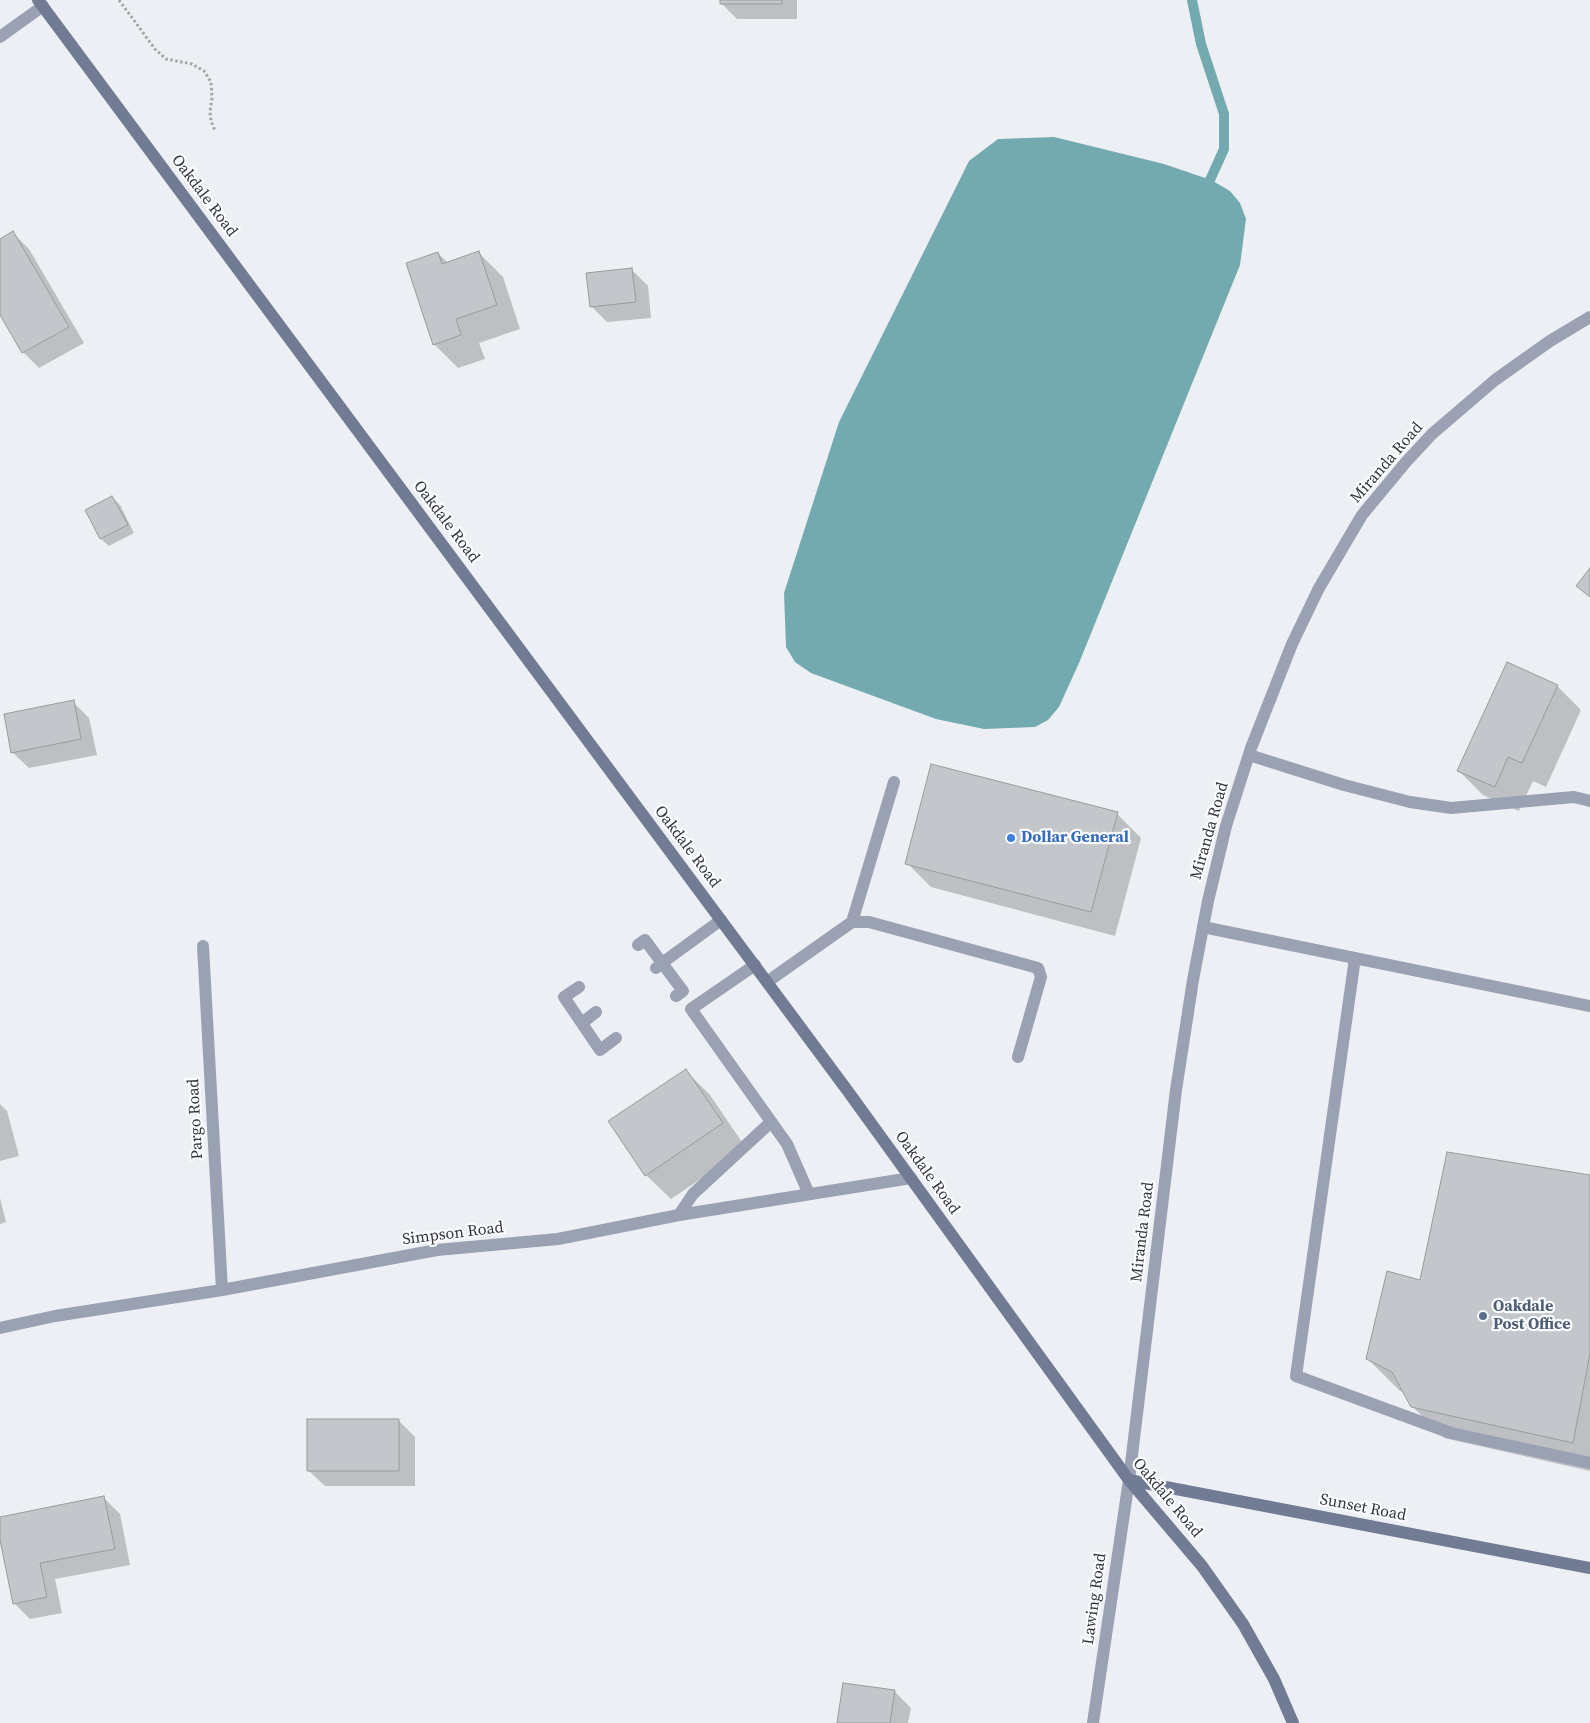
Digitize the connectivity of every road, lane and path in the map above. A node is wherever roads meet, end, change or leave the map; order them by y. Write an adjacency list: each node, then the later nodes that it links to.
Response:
1 (119, 0): 4 (path)
2 (41, 3): 3 (street); 9 (main road, Oakdale Road)
3 (0, 37)
4 (215, 131)
5 (1590, 317): 6 (street, Miranda Road)
6 (1249, 755): 8 (street); 11 (street, Miranda Road)
7 (894, 782): 10 (street)
8 (1590, 801)
9 (721, 920): 15 (street); 16 (main road, Oakdale Road)
10 (852, 922): 17 (street); 24 (street)
11 (1203, 926): 14 (street); 32 (street, Miranda Road)
12 (638, 945): 15 (street)
13 (203, 946): 29 (street, Pargo Road)
14 (1355, 958): 19 (street); 31 (street)
15 (659, 965): 20 (street)
16 (755, 965): 17 (main road, Oakdale Road); 20 (street)
17 (767, 982): 26 (main road, Oakdale Road)
18 (579, 987): 22 (street)
19 (1590, 1006)
20 (690, 1009): 25 (street)
21 (596, 1012): 22 (street)
22 (582, 1022): 23 (street)
23 (616, 1038)
24 (1018, 1057)
25 (771, 1122): 27 (street); 28 (street)
26 (911, 1178): 27 (street, Simpson Road); 32 (main road, Oakdale Road)
27 (808, 1194): 28 (street, Simpson Road)
28 (679, 1215): 29 (street, Simpson Road)
29 (222, 1290): 30 (street, Simpson Road)
30 (0, 1328)
31 (1590, 1463)
32 (1129, 1480): 33 (main road, Sunset Road); 34 (street, Lawing Road); 35 (main road, Oakdale Road)
33 (1590, 1568)
34 (1094, 1723)
35 (1293, 1723)

